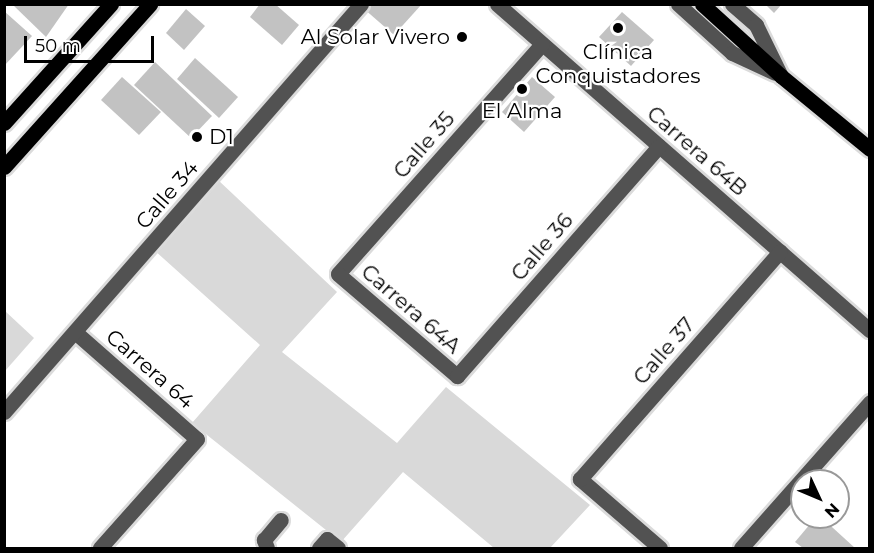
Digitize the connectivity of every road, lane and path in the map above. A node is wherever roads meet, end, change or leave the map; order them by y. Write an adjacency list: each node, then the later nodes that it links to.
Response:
1 (111, 4): 10 (main road)
2 (150, 4): 13 (main road)
3 (362, 4): 17 (street, Calle 34)
4 (497, 4): 8 (street, Carrera 64B)
5 (678, 4): 9 (street)
6 (702, 4): 9 (main road)
7 (732, 4): 9 (street)
8 (542, 44): 11 (street, Carrera 64B); 15 (street, Calle 35)
9 (781, 76): 12 (main road)
10 (4, 123)
11 (659, 146): 14 (street, Carrera 64B); 18 (street, Calle 36)
12 (870, 149)
13 (4, 167)
14 (780, 251): 16 (street, Carrera 64B); 24 (street, Calle 37)
15 (338, 274): 18 (street, Carrera 64A)
16 (870, 330)
17 (75, 332): 20 (street, Calle 34); 22 (street, Carrera 64)
18 (457, 376)
19 (870, 402): 25 (street)
20 (4, 412)
21 (281, 520): 23 (street)
22 (100, 549)
23 (267, 549)
24 (660, 549)
25 (741, 549)

